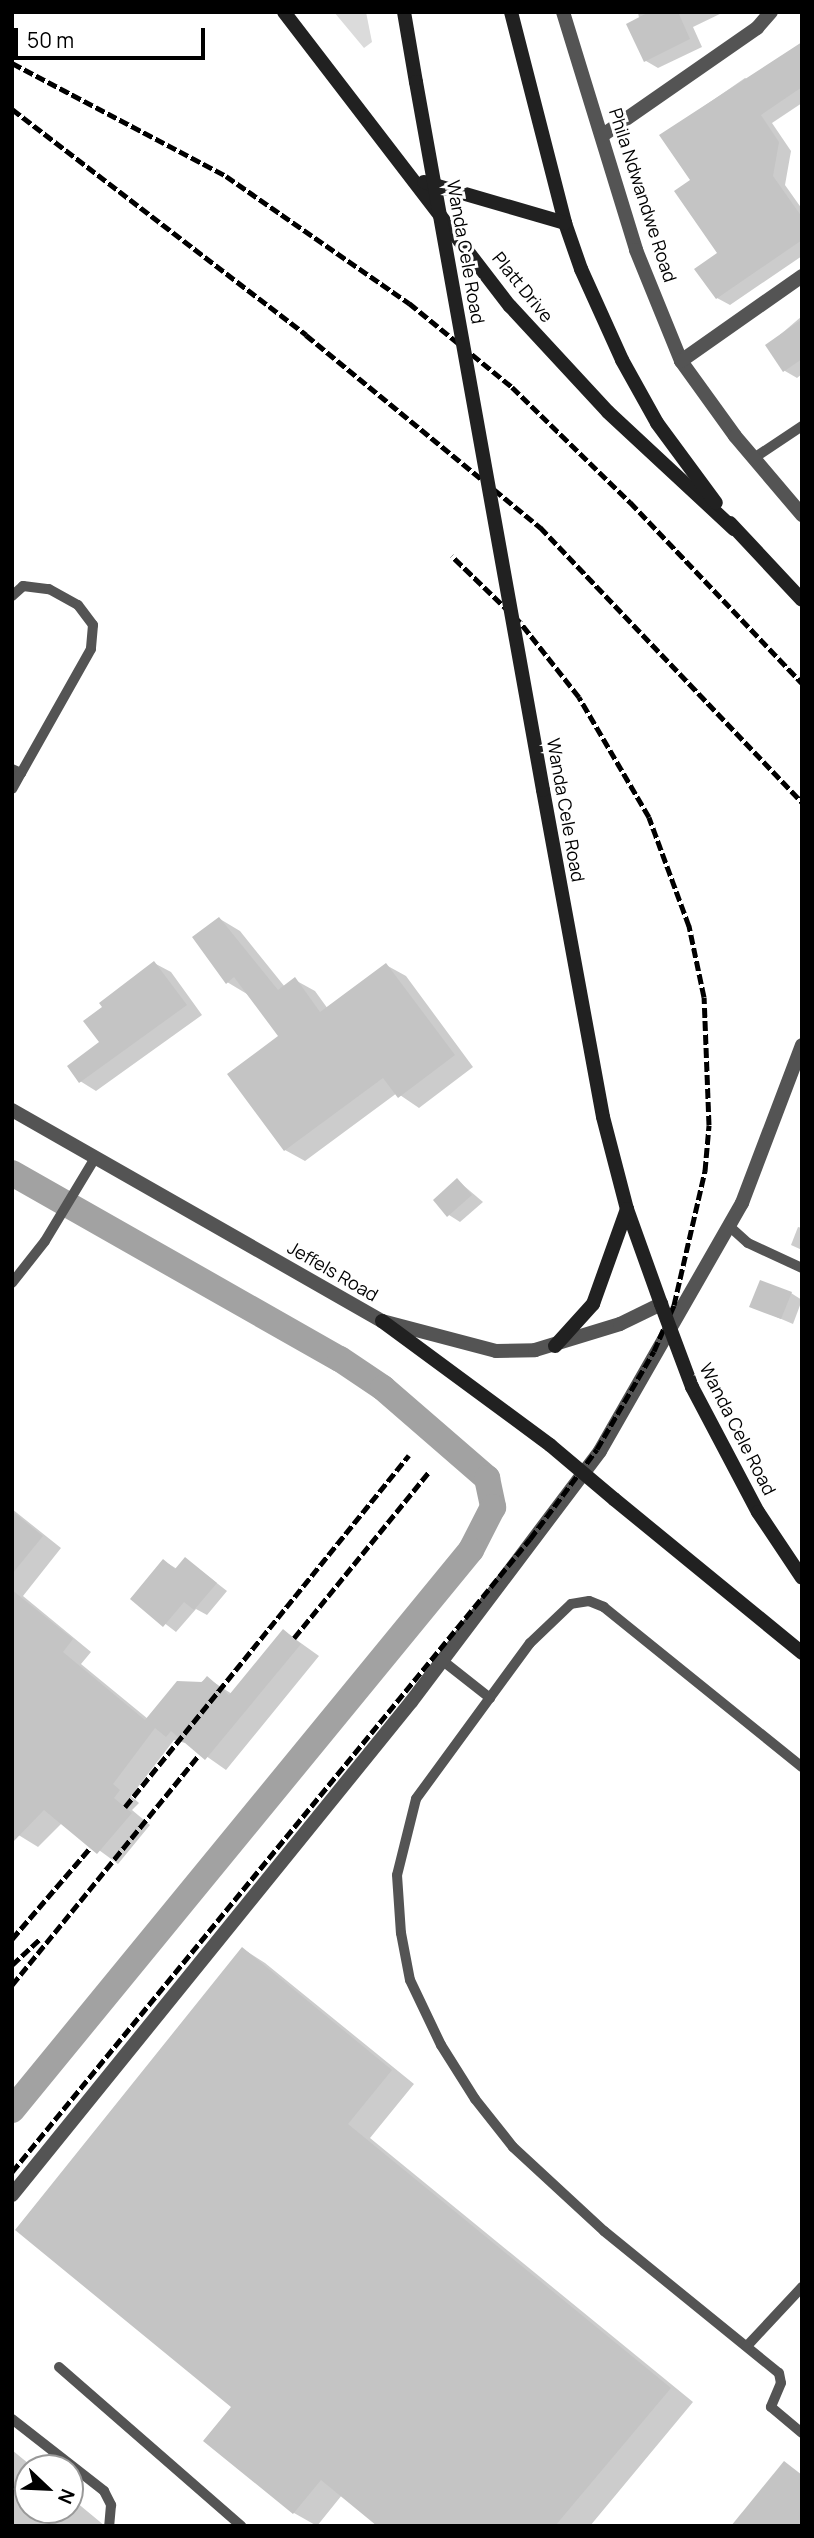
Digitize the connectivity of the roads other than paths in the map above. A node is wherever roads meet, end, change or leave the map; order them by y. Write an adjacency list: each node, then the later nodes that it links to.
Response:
1 (284, 12): 7 (main road, Platt Drive)
2 (404, 12): 22 (main road, Wanda Cele Road, bridge)
3 (511, 12): 8 (main road)
4 (563, 12): 6 (street, Phila Ndwandwe Road)
5 (771, 12): 6 (street)
6 (603, 135): 10 (street, Phila Ndwandwe Road)
7 (415, 180): 8 (main road); 14 (main road, Platt Drive)
8 (565, 223): 14 (main road)
9 (802, 276): 10 (street)
10 (681, 361): 12 (street, Phila Ndwandwe Road)
11 (802, 426): 12 (lane)
12 (754, 458): 13 (street, Phila Ndwandwe Road)
13 (802, 515)
14 (734, 529): 16 (main road)
15 (12, 596): 17 (lane)
16 (802, 600)
17 (16, 771): 18 (lane)
18 (12, 789)
19 (802, 1045): 23 (street)
20 (12, 1110): 21 (street, Jeffels Road)
21 (95, 1158): 25 (lane); 27 (street, Jeffels Road)
22 (627, 1209): 26 (main road, Wanda Cele Road); 28 (main road)
23 (729, 1226): 24 (lane); 31 (street)
24 (802, 1268)
25 (12, 1283)
26 (662, 1304): 28 (street, Jeffels Road); 29 (main road, Wanda Cele Road, bridge)
27 (382, 1321): 28 (street, Jeffels Road); 30 (main road, bridge)
28 (555, 1346)
29 (802, 1578)
30 (802, 1653)
31 (443, 1661): 32 (lane); 34 (street)
32 (490, 1698): 33 (lane); 36 (lane)
33 (802, 1767)
34 (12, 2195)
35 (802, 2287): 36 (lane)
36 (747, 2346): 39 (lane)
37 (59, 2367): 41 (lane)
38 (12, 2419): 40 (lane)
39 (802, 2433)
40 (109, 2526)
41 (241, 2526)

